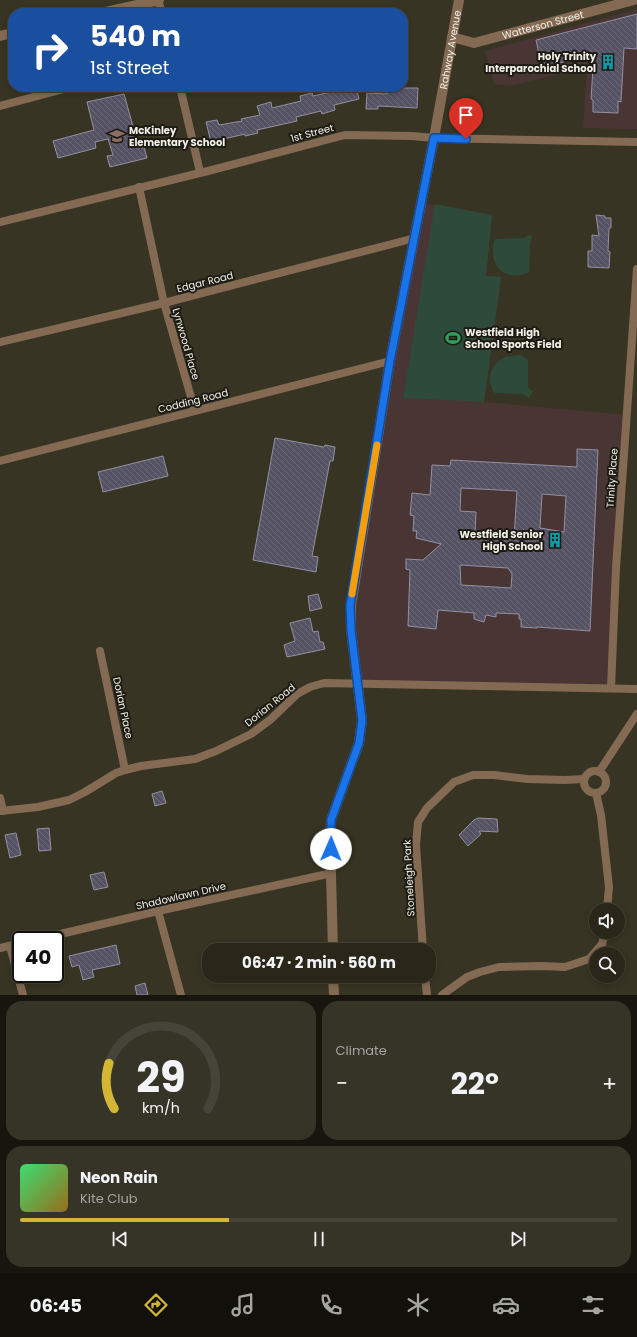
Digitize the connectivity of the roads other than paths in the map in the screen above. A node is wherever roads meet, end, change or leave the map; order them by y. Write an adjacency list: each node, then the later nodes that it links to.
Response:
1 (158, 0): 4 (street)
2 (459, 0): 5 (street, Rahway Avenue)
3 (634, 0): 5 (street, Watterson Street)
4 (123, 8)
5 (452, 37): 9 (street, Rahway Avenue)
6 (56, 92): 8 (street)
7 (181, 92): 11 (street)
8 (0, 106)
9 (434, 138): 10 (street, 1st Street); 11 (street, 1st Street); 14 (street, Rahway Avenue)
10 (637, 142)
11 (200, 172): 12 (street, 1st Street)
12 (139, 187): 13 (street, 1st Street); 16 (street, Lynwood Place)
13 (0, 222)
14 (415, 238): 16 (street, Edgar Road); 18 (street, Rahway Avenue)
15 (637, 269): 23 (street, Trinity Place)
16 (164, 303): 17 (street, Edgar Road); 19 (street, Lynwood Place)
17 (0, 342)
18 (390, 361): 19 (street, Codding Road); 22 (street, Rahway Avenue)
19 (195, 411): 20 (street, Codding Road)
20 (0, 461)
21 (100, 651): 26 (street, Dorian Place)
22 (357, 684): 23 (street, Dorian Road); 26 (street, Dorian Road); 32 (street, Rahway Avenue)
23 (611, 688): 24 (street, Dorian Road)
24 (637, 689)
25 (637, 714): 27 (street, Stoneleigh Park)
26 (126, 770): 31 (street, Dorian Road)
27 (598, 772): 28 (street, Stoneleigh Park); 29 (street)
28 (584, 779): 29 (street); 38 (street, Stoneleigh Park)
29 (596, 793): 33 (street)
30 (0, 798): 31 (street)
31 (1, 811)
32 (332, 873): 34 (street, Shadowlawn Drive); 37 (street, Rahway Avenue)
33 (608, 903)
34 (158, 911): 35 (street, Shadowlawn Drive); 44 (street)
35 (64, 933)
36 (603, 939): 47 (street)
37 (332, 943)
38 (423, 943)
39 (10, 946): 40 (street); 43 (street)
40 (0, 948)
41 (333, 983): 45 (street)
42 (426, 983): 46 (street)
43 (23, 995)
44 (181, 995)
45 (334, 995)
46 (427, 995)
47 (442, 995)

